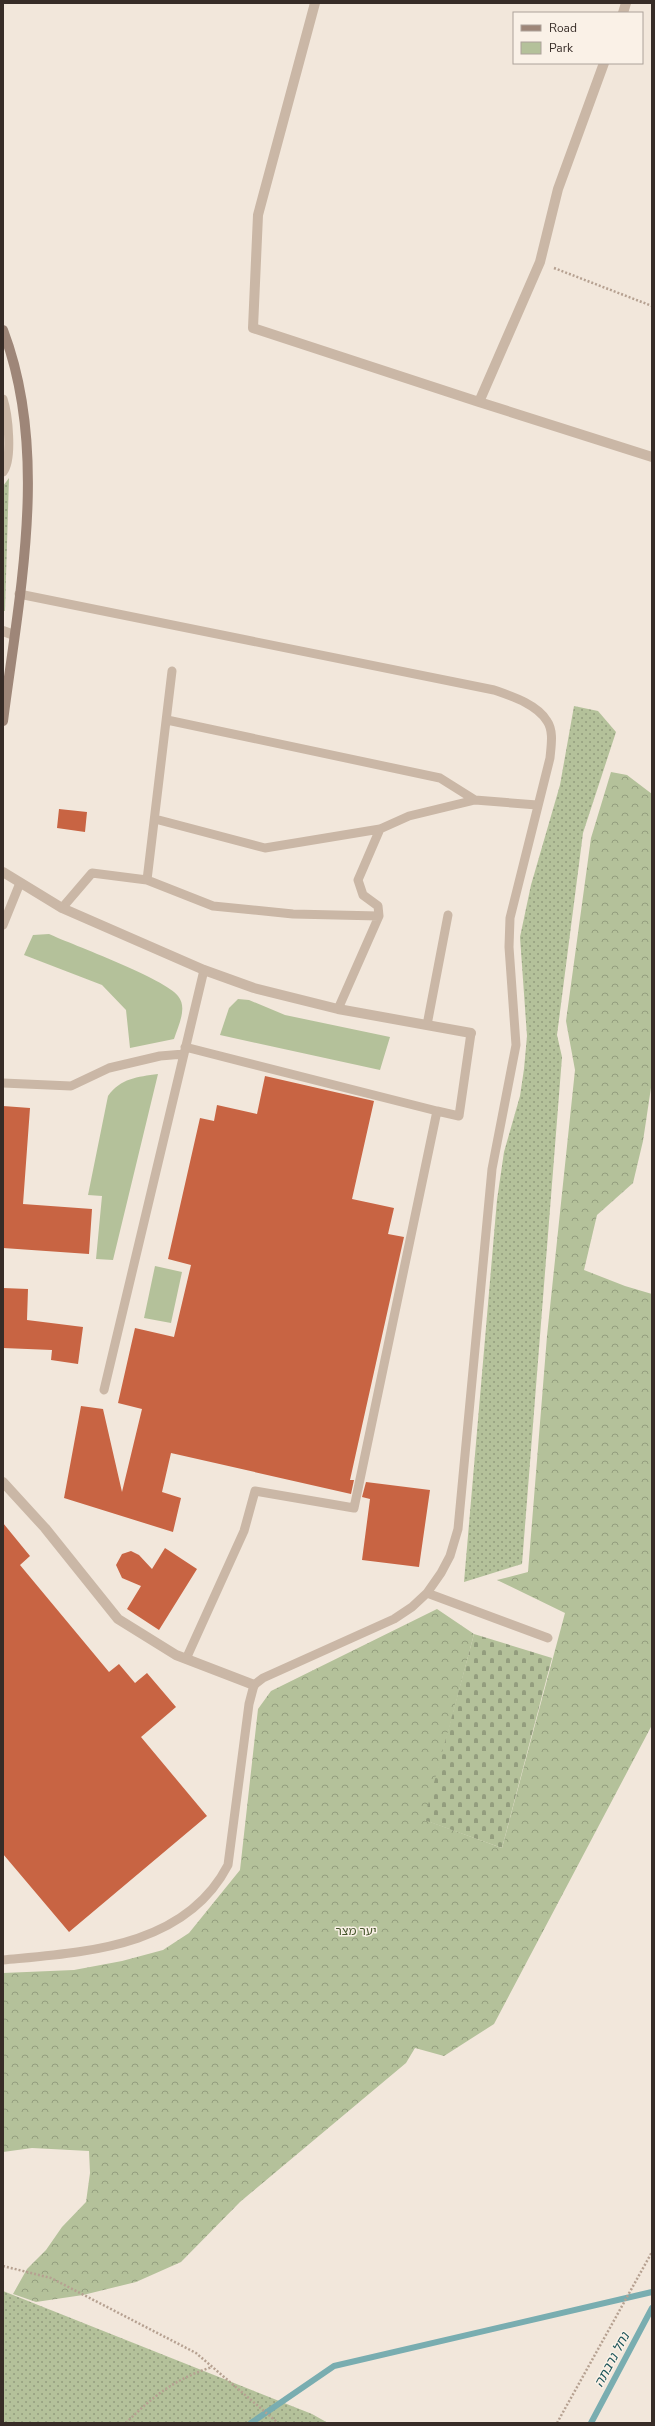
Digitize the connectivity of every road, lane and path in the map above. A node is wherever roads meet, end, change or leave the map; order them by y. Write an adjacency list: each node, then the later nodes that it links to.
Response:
1 (315, 3): 7 (street)
2 (604, 64): 3 (street)
3 (540, 262): 4 (path); 7 (street)
4 (652, 306)
5 (3, 330): 10 (street)
6 (3, 399): 9 (lane)
7 (479, 402): 8 (street)
8 (652, 457)
9 (3, 472)
10 (19, 594): 12 (street); 17 (lane)
11 (3, 631): 12 (street)
12 (14, 635): 15 (street)
13 (172, 671): 14 (lane)
14 (167, 720): 16 (lane); 18 (lane)
15 (3, 721)
16 (475, 800): 17 (lane); 19 (lane)
17 (537, 805): 36 (lane)
18 (155, 819): 19 (lane); 21 (lane)
19 (380, 829): 25 (lane)
20 (3, 872): 22 (street)
21 (147, 880): 23 (lane); 25 (lane)
22 (20, 883): 23 (street); 26 (lane)
23 (62, 908): 27 (street)
24 (448, 915): 29 (lane)
25 (379, 916): 28 (lane)
26 (3, 925)
27 (204, 970): 28 (street); 31 (lane)
28 (338, 1009): 29 (street)
29 (427, 1026): 30 (street)
30 (471, 1033): 33 (lane)
31 (185, 1051): 32 (lane); 33 (lane); 34 (lane)
32 (3, 1083)
33 (436, 1110): 38 (lane)
34 (104, 1390)
35 (3, 1482): 38 (street)
36 (427, 1593): 37 (lane); 39 (lane)
37 (548, 1638)
38 (186, 1659): 39 (street)
39 (254, 1685): 40 (lane)
40 (3, 1960)
41 (652, 2252): 46 (path)
42 (3, 2266): 43 (path)
43 (212, 2367): 44 (path); 45 (path)
44 (126, 2423)
45 (278, 2423)
46 (557, 2423)

